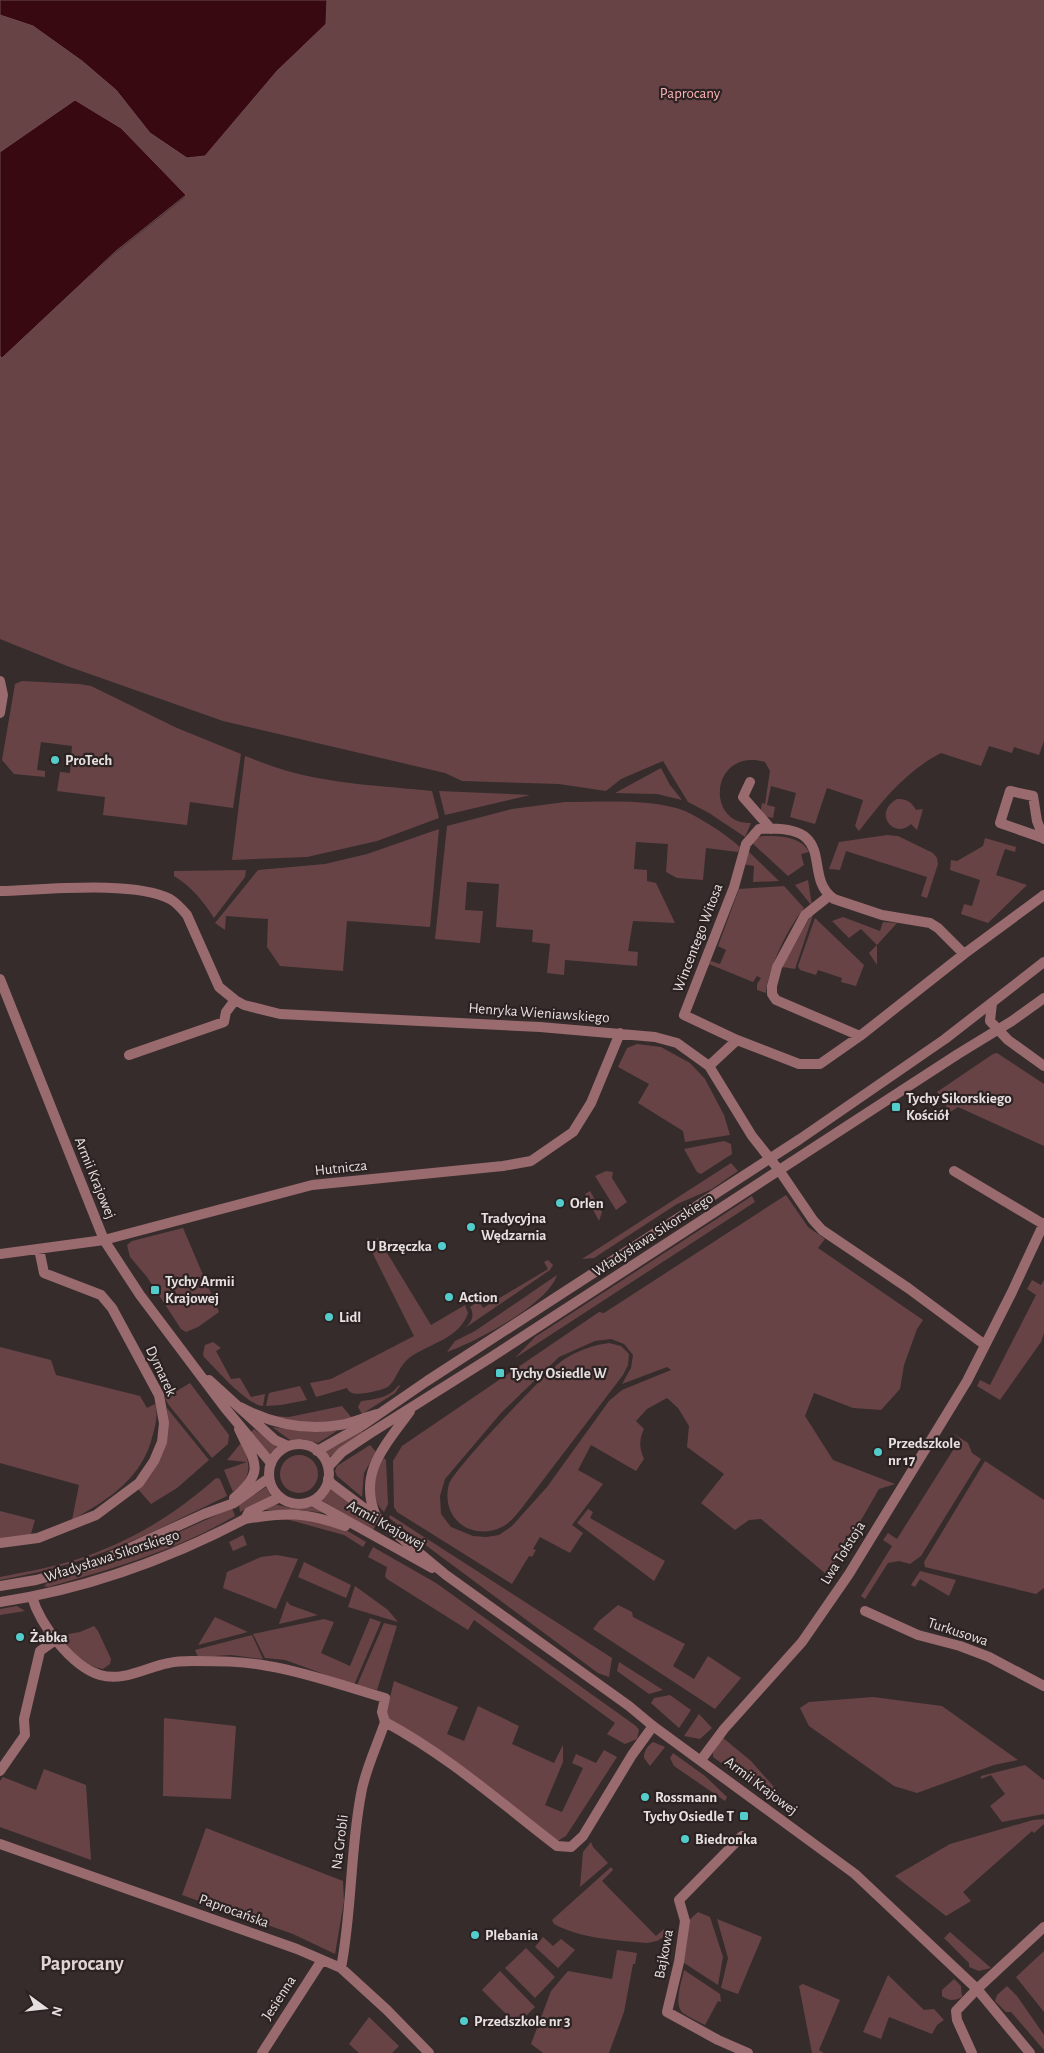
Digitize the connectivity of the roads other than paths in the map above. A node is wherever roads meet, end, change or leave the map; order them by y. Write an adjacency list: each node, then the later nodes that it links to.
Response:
1 (0, 681): 2 (street)
2 (0, 713)
3 (750, 782): 4 (street)
4 (771, 829): 8 (street); 18 (street, Wincentego Witosa)
5 (1043, 838): 5 (street)
6 (0, 891): 13 (street, Henryka Wieniawskiego)
7 (1044, 895): 9 (street, Wincentego Witosa)
8 (829, 896): 9 (street); 17 (street)
9 (964, 954): 17 (street, Wincentego Witosa)
10 (1044, 962): 14 (street, Władysława Sikorskiego)
11 (0, 979): 26 (street, Armii Krajowej)
12 (1044, 998): 15 (street, Władysława Sikorskiego)
13 (235, 1000): 16 (street, Henryka Wieniawskiego); 19 (street)
14 (992, 1003): 15 (street); 22 (street, Władysława Sikorskiego)
15 (998, 1030): 21 (street); 23 (street, Władysława Sikorskiego)
16 (620, 1033): 20 (street, Henryka Wieniawskiego); 26 (street, Hutnicza)
17 (860, 1036): 18 (street, Wincentego Witosa)
18 (737, 1040): 20 (street)
19 (129, 1055)
20 (710, 1066): 22 (street, Henryka Wieniawskiego)
21 (1044, 1066)
22 (770, 1159): 23 (street, Henryka Wieniawskiego); 33 (street, Władysława Sikorskiego)
23 (779, 1170): 29 (street); 31 (street, Władysława Sikorskiego)
24 (954, 1171): 25 (street, Lwa Tołstoja)
25 (1044, 1223): 29 (street, Lwa Tołstoja)
26 (104, 1240): 27 (street, Hutnicza); 30 (street, Armii Krajowej)
27 (39, 1249): 28 (street, Hutnicza); 47 (street, Dymarek)
28 (0, 1254)
29 (985, 1345): 57 (street, Lwa Tołstoja)
30 (196, 1369): 32 (street, Armii Krajowej); 34 (street, Armii Krajowej)
31 (413, 1407): 38 (street, Władysława Sikorskiego); 44 (street)
32 (240, 1408): 33 (street, Władysława Sikorskiego); 35 (street, Armii Krajowej)
33 (377, 1414): 36 (street, Władysława Sikorskiego)
34 (235, 1422): 37 (street, Armii Krajowej); 43 (street, Armii Krajowej)
35 (288, 1446): 36 (street); 37 (street)
36 (317, 1451): 38 (street)
37 (271, 1463): 39 (street)
38 (328, 1467): 40 (street)
39 (269, 1478): 41 (street); 43 (street, Władysława Sikorskiego)
40 (328, 1478): 42 (street); 44 (street, Armii Krajowej)
41 (280, 1497): 42 (street); 45 (street, Władysława Sikorskiego)
42 (312, 1501): 46 (street, Armii Krajowej)
43 (204, 1514): 49 (street, Władysława Sikorskiego)
44 (376, 1517): 48 (street, Armii Krajowej)
45 (245, 1519): 46 (street); 50 (street, Władysława Sikorskiego)
46 (367, 1534): 48 (street, Armii Krajowej)
47 (0, 1544)
48 (446, 1575): 56 (street, Armii Krajowej)
49 (0, 1586)
50 (32, 1597): 51 (street, Władysława Sikorskiego); 53 (street)
51 (0, 1602)
52 (865, 1611): 54 (street, Turkusowa)
53 (57, 1639): 55 (street, Na Grobli); 58 (street)
54 (1042, 1681)
55 (385, 1722): 56 (street); 63 (street, Na Grobli)
56 (653, 1726): 57 (street, Armii Krajowej)
57 (701, 1760): 64 (street, Armii Krajowej)
58 (0, 1771)
59 (742, 1836): 67 (street, Bajkowa)
60 (0, 1844): 62 (street, Paprocańska)
61 (1044, 1927): 64 (street)
62 (322, 1960): 63 (street, Paprocańska); 65 (street, Jesienna)
63 (341, 1968): 66 (street, Paprocańska)
64 (977, 1988): 68 (street); 69 (street, Armii Krajowej)
65 (262, 2053)
66 (428, 2053)
67 (748, 2053)
68 (972, 2053)
69 (1030, 2053)

